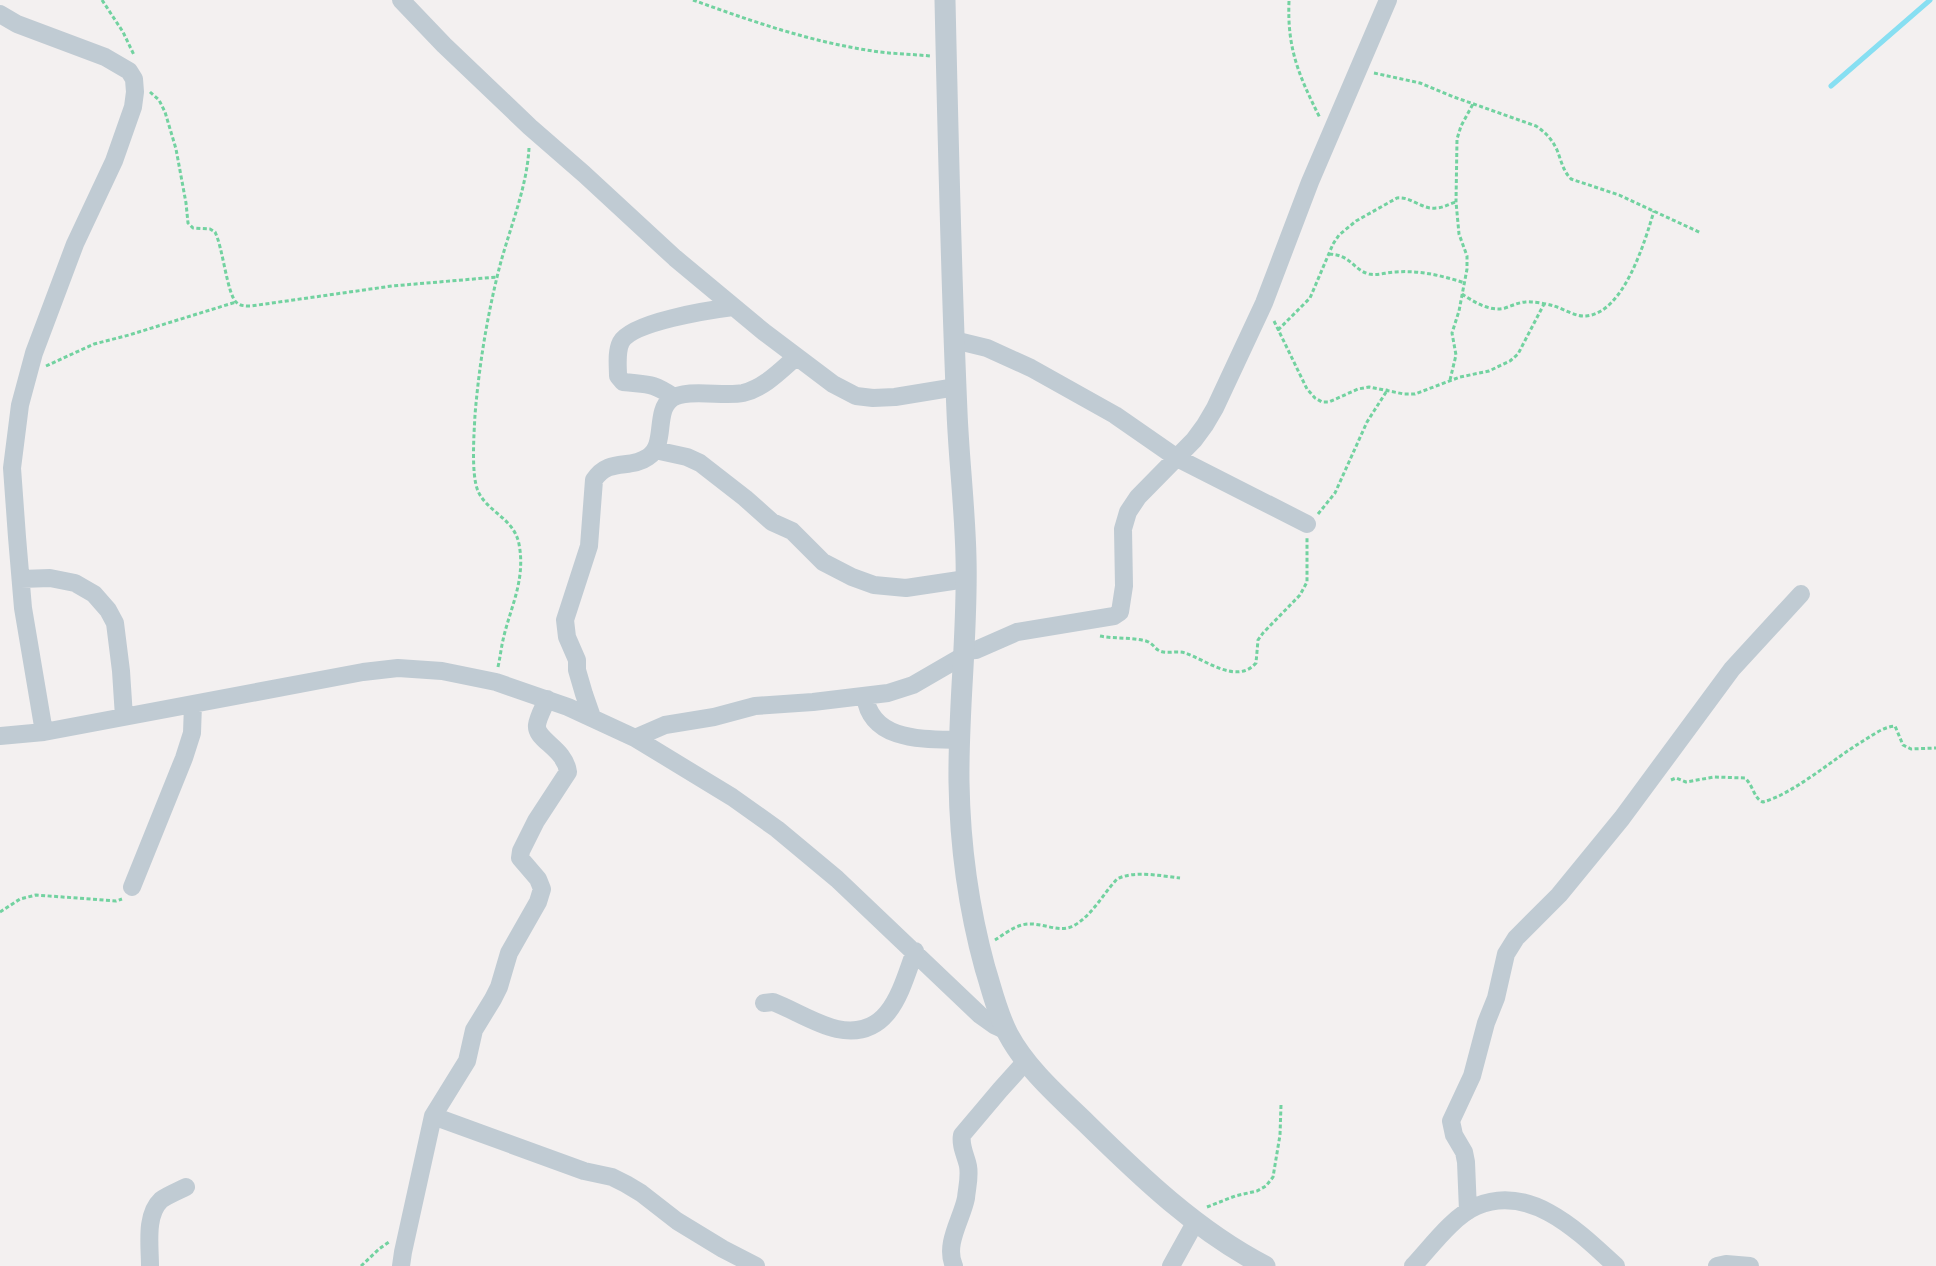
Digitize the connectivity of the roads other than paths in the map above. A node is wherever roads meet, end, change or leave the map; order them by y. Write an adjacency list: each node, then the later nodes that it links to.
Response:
1 (401, 0): 5 (street)
2 (945, 0): 6 (street)
3 (1388, 0): 11 (street)
4 (0, 14): 13 (street)
5 (733, 307): 7 (street); 9 (street)
6 (954, 340): 8 (street); 11 (street)
7 (796, 357): 8 (street); 9 (street)
8 (956, 387): 14 (street)
9 (674, 397): 10 (street)
10 (655, 450): 14 (street); 21 (street)
11 (1177, 458): 12 (street); 16 (street)
12 (1307, 524)
13 (21, 579): 20 (street); 22 (street)
14 (966, 579): 16 (street)
15 (1800, 594): 33 (street)
16 (963, 654): 17 (street); 25 (street)
17 (865, 696): 24 (street); 25 (street)
18 (547, 700): 19 (street); 21 (street); 31 (street)
19 (193, 704): 20 (street); 26 (street)
20 (124, 717): 22 (street)
21 (592, 718): 24 (street)
22 (44, 732): 23 (street)
23 (0, 736)
24 (635, 738): 27 (street)
25 (960, 740): 29 (street)
26 (132, 887)
27 (915, 951): 28 (street); 29 (street)
28 (764, 1003)
29 (1007, 1031): 30 (street)
30 (1026, 1061): 34 (street); 38 (street)
31 (433, 1116): 36 (street); 37 (street)
32 (186, 1187): 35 (street)
33 (1468, 1211): 41 (street); 42 (street)
34 (1192, 1219): 39 (street); 40 (street)
35 (150, 1266)
36 (401, 1266)
37 (756, 1266)
38 (954, 1266)
39 (1171, 1266)
40 (1265, 1266)
41 (1413, 1266)
42 (1616, 1266)
43 (1717, 1266): 44 (street)
44 (1750, 1266)

